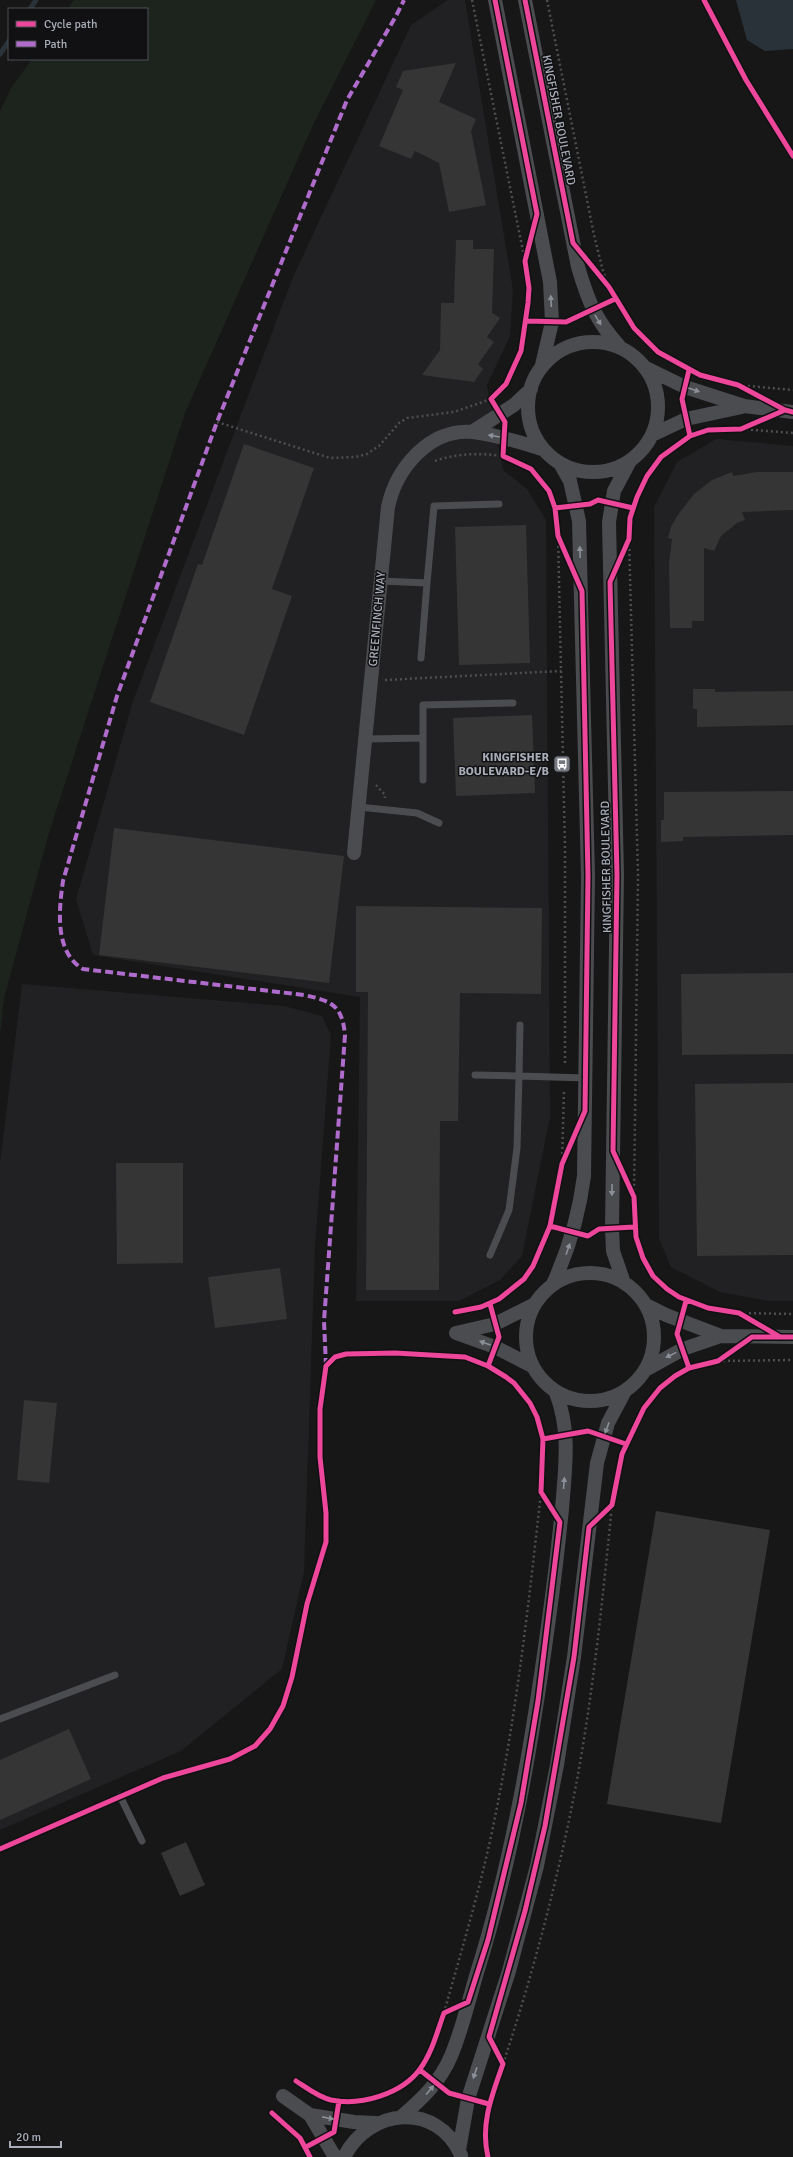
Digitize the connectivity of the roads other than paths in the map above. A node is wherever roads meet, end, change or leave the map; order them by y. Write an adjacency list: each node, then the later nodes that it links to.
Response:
1 (495, 0): 4 (street, one-way to 1)
2 (525, 0): 3 (street, KINGFISHER BOULEVARD, one-way to 3)
3 (620, 348): 4 (street); 5 (street)
4 (542, 367): 6 (street)
5 (646, 368): 7 (street, one-way to 7); 10 (street)
6 (531, 389): 9 (street, GREENFINCH WAY); 11 (street)
7 (744, 406): 8 (street); 10 (street)
8 (793, 412)
9 (472, 432): 11 (street, GREENFINCH WAY, one-way to 9); 15 (street, GREENFINCH WAY)
10 (652, 435): 12 (street)
11 (542, 449): 13 (street)
12 (630, 461): 13 (street); 30 (street, KINGFISHER BOULEVARD, one-way to 30)
13 (561, 464): 28 (street, KINGFISHER BOULEVARD, one-way to 13)
14 (499, 504): 16 (lane)
15 (381, 581): 16 (lane); 20 (street, GREENFINCH WAY)
16 (427, 583): 17 (lane)
17 (421, 658)
18 (513, 702): 19 (lane)
19 (423, 738): 20 (lane); 21 (lane)
20 (366, 739): 22 (street, GREENFINCH WAY)
21 (423, 780)
22 (359, 807): 23 (lane); 24 (street, GREENFINCH WAY)
23 (439, 823)
24 (354, 852)
25 (520, 1025): 27 (lane)
26 (475, 1075): 27 (lane)
27 (519, 1076): 28 (lane); 29 (lane)
28 (586, 1078): 31 (street, KINGFISHER BOULEVARD, one-way to 28)
29 (490, 1255)
30 (624, 1283): 31 (street); 33 (street)
31 (553, 1284): 32 (street)
32 (535, 1304): 36 (street); 36 (street, one-way to 32)
33 (646, 1304): 34 (street); 37 (street)
34 (721, 1336): 35 (street); 37 (street, one-way to 37)
35 (793, 1338)
36 (532, 1366): 39 (street)
37 (645, 1370): 38 (street)
38 (624, 1392): 39 (street); 48 (street, one-way to 48)
39 (556, 1393): 46 (street, one-way to 39)
40 (115, 1675): 41 (lane)
41 (0, 1719)
42 (120, 1796): 43 (lane)
43 (142, 1840)
44 (283, 2096): 45 (street)
45 (310, 2115): 47 (street, one-way to 47); 49 (street)
46 (401, 2117): 47 (street); 48 (street)
47 (376, 2123): 50 (street)
48 (461, 2154)
49 (334, 2157)
50 (344, 2157)

